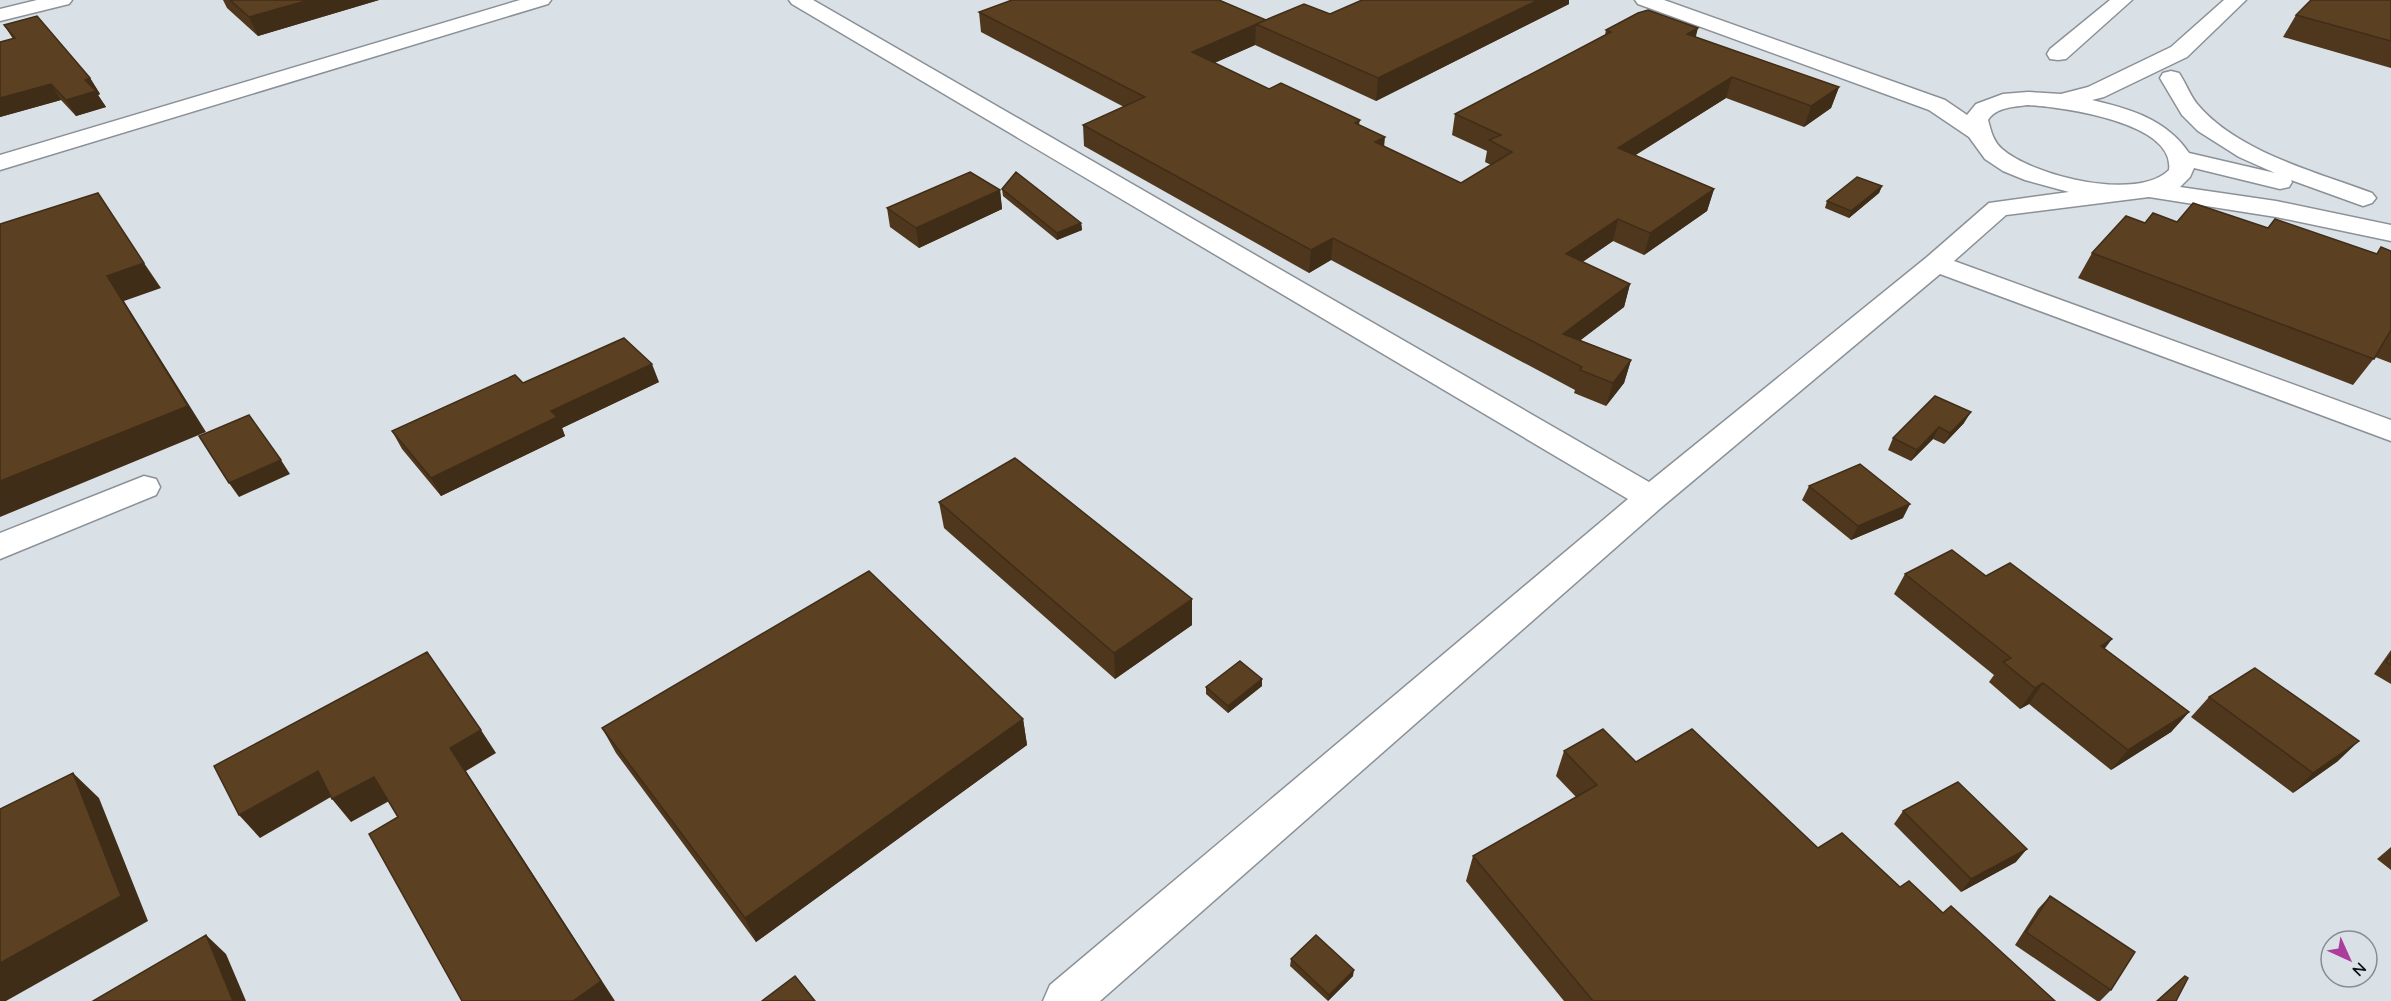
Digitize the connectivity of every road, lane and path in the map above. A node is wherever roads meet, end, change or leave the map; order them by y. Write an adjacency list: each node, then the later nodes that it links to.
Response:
1 (62, 0): 8 (street)
2 (541, 0): 19 (street)
3 (799, 0): 27 (street)
4 (1645, 0): 17 (street)
5 (1690, 0): 12 (street)
6 (2122, 0): 10 (street)
7 (2231, 1): 9 (street)
8 (0, 15)
9 (2179, 52): 11 (street); 14 (street)
10 (2058, 54)
11 (2171, 78): 16 (street); 18 (street)
12 (1947, 88)
13 (1969, 94): 15 (street)
14 (2062, 100): 15 (street); 16 (street)
15 (2003, 102): 17 (street)
16 (2154, 130): 18 (street)
17 (1981, 139): 21 (street); 22 (street)
18 (2182, 158): 20 (street)
19 (0, 164)
20 (2150, 190): 22 (street); 23 (street)
21 (1995, 191): 22 (street); 24 (street)
22 (2122, 192)
23 (2391, 233)
24 (1936, 263): 25 (street); 27 (street)
25 (2391, 431)
26 (144, 487): 28 (street)
27 (1651, 498): 29 (street)
28 (0, 547)
29 (1066, 1001)

